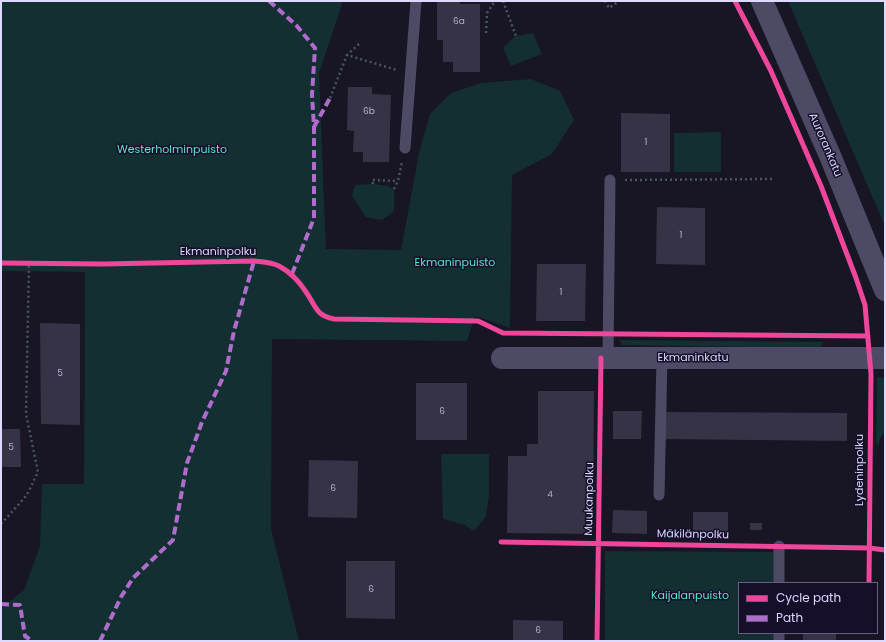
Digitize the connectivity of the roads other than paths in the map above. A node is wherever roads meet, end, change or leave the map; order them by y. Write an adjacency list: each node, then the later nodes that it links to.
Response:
1 (416, 1): 3 (lane)
2 (762, 1): 5 (street, Aurorankatu)
3 (404, 148)
4 (610, 180): 7 (lane)
5 (884, 284)
6 (502, 358): 7 (street, Ekmaninkatu)
7 (608, 358): 8 (street, Ekmaninkatu)
8 (662, 358): 9 (street, Ekmaninkatu); 10 (lane)
9 (885, 358)
10 (659, 495)
11 (779, 546): 12 (lane)
12 (779, 582)

